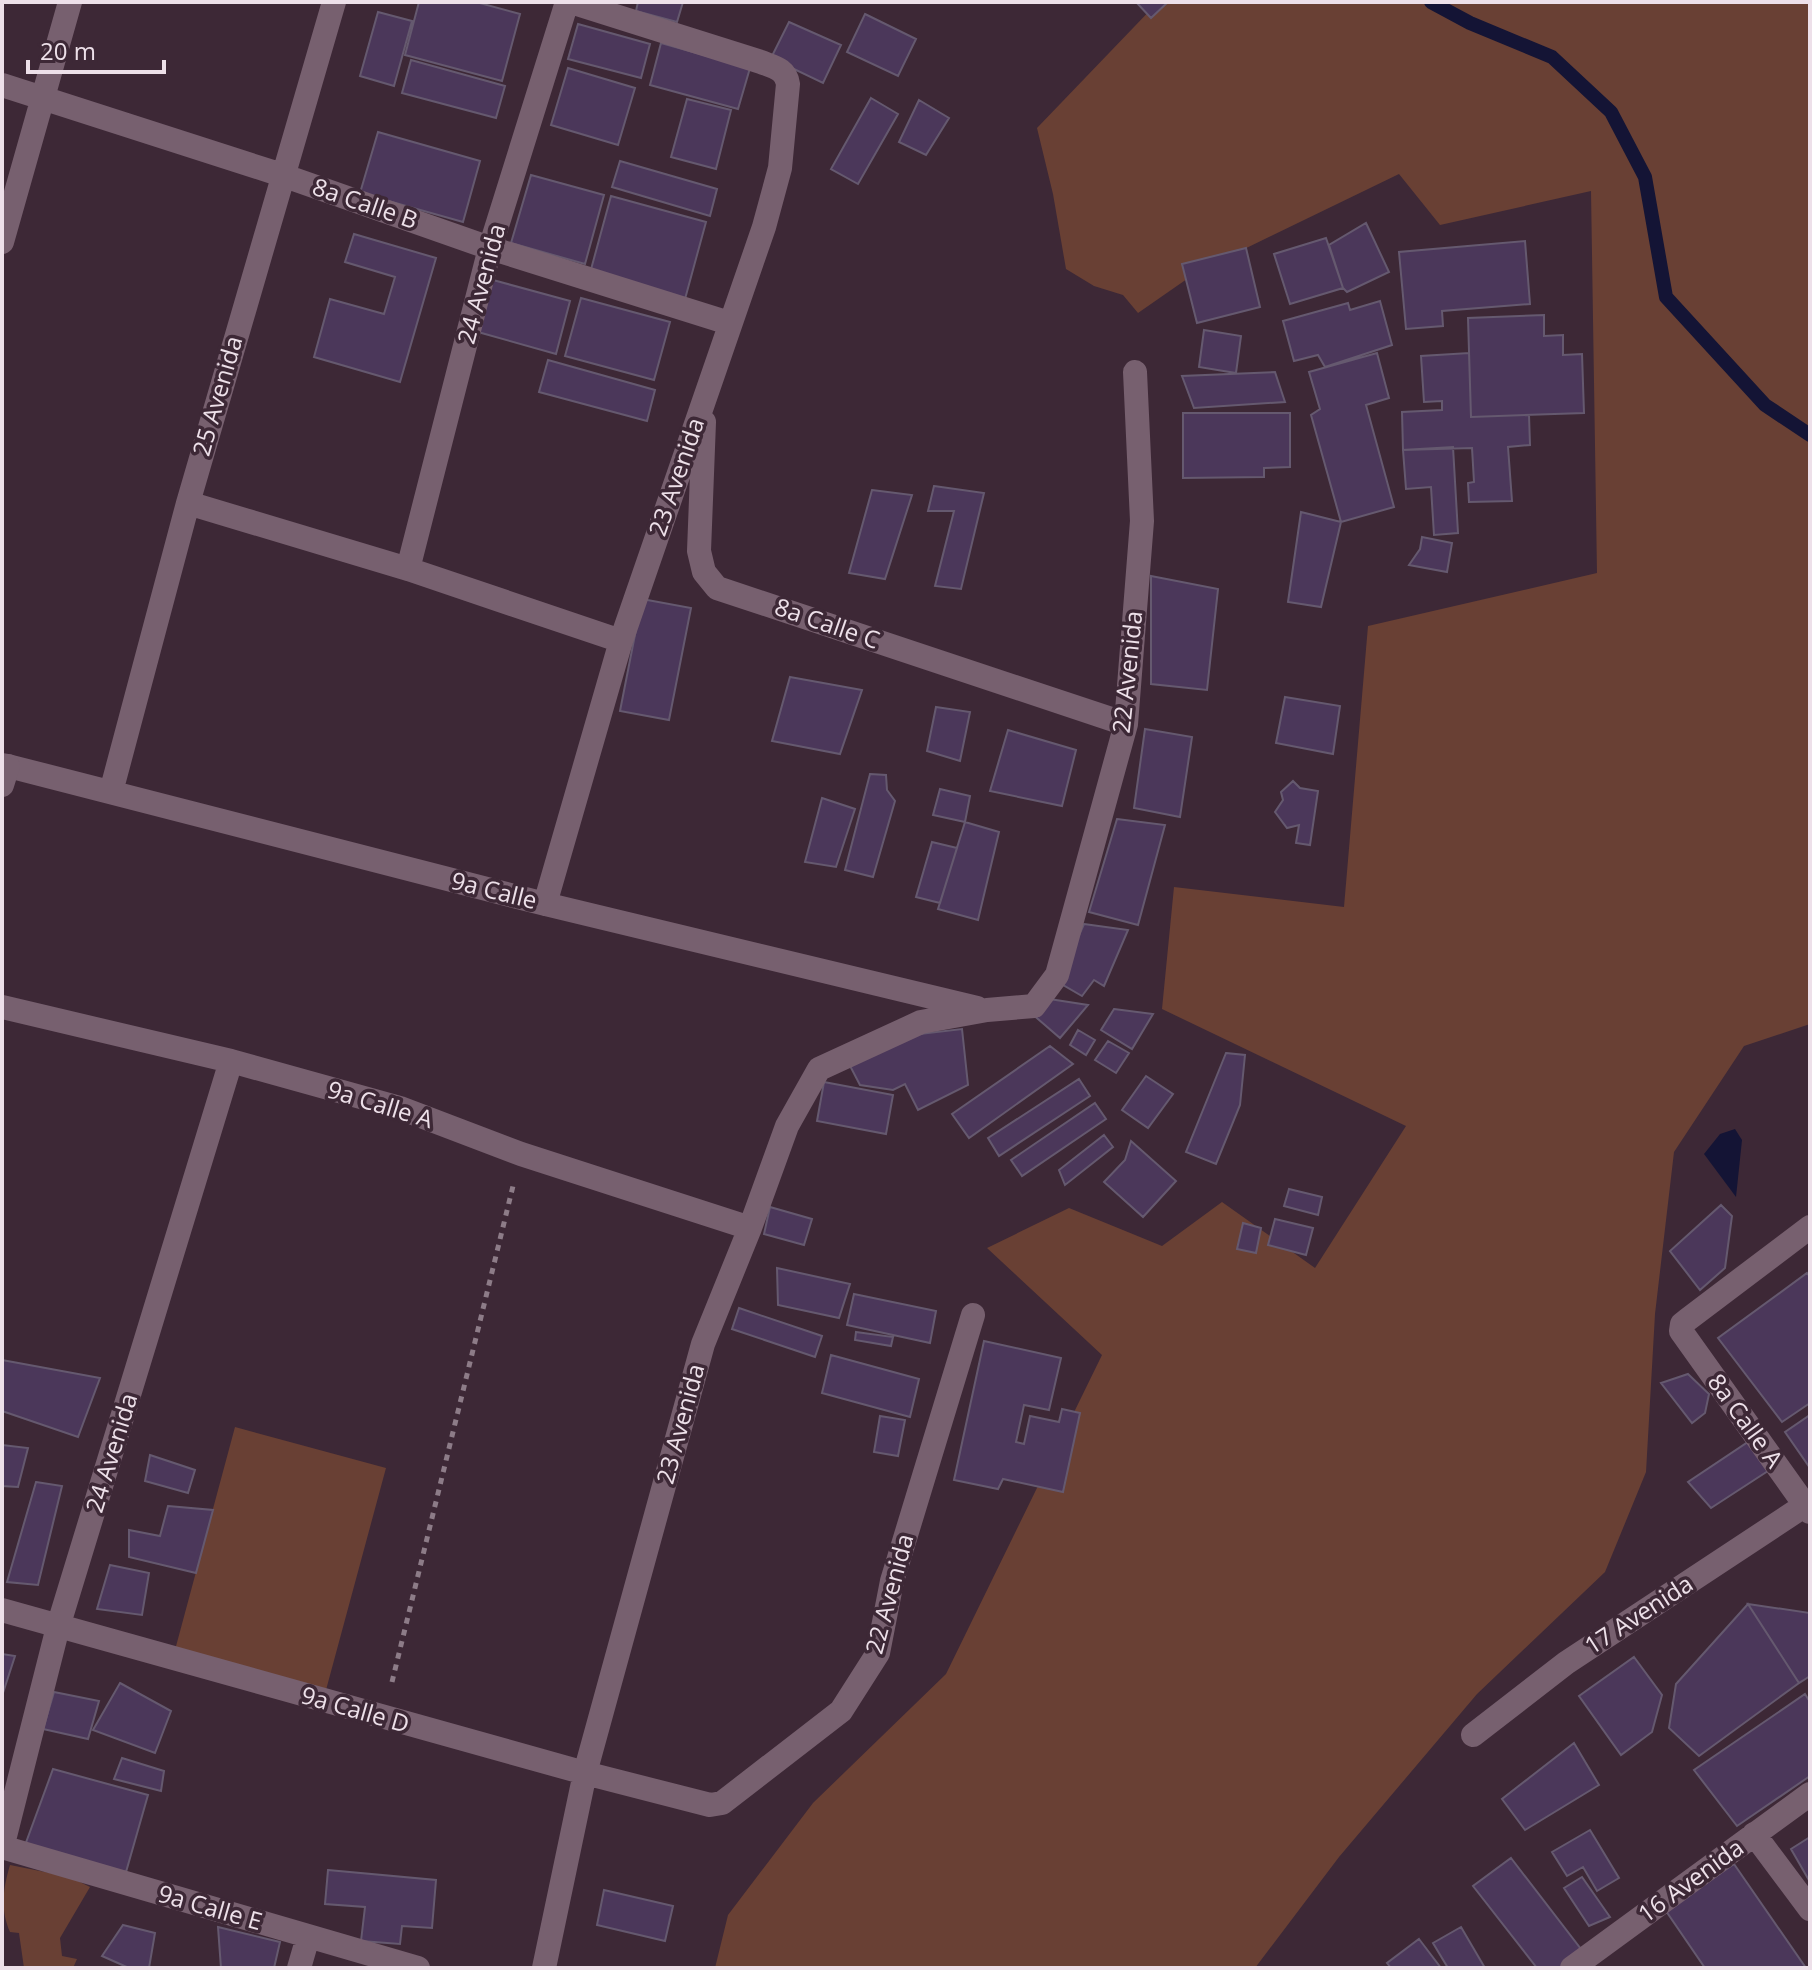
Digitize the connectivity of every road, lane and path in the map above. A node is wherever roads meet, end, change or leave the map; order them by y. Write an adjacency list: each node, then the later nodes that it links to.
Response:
1 (70, 2): 5 (street)
2 (334, 2): 6 (street, 25 Avenida)
3 (569, 2): 8 (street, 24 Avenida); 9 (street, 23 Avenida)
4 (2, 85): 5 (street, 8a Calle B)
5 (43, 96): 6 (street, 8a Calle B); 7 (street)
6 (282, 175): 8 (street, 8a Calle B); 12 (street, 25 Avenida)
7 (2, 242)
8 (490, 248): 9 (street, 8a Calle B); 13 (street, 24 Avenida)
9 (729, 323): 11 (street, 23 Avenida)
10 (1135, 372): 15 (street, 22 Avenida)
11 (705, 394): 14 (street, 23 Avenida); 15 (street, 8a Calle C)
12 (188, 503): 13 (street); 17 (street, 25 Avenida)
13 (408, 569): 14 (street)
14 (621, 641): 18 (street, 23 Avenida)
15 (1126, 724): 20 (street, 22 Avenida)
16 (4, 772): 17 (street, 9a Calle)
17 (111, 792): 18 (street, 9a Calle)
18 (545, 904): 20 (street, 9a Calle)
19 (2, 1007): 21 (street, 9a Calle A)
20 (987, 1010): 24 (street, 23 Avenida)
21 (231, 1061): 22 (street, 9a Calle A); 28 (street, 24 Avenida)
22 (521, 1154): 24 (street, 9a Calle A); 29 (path)
23 (1810, 1227): 26 (street, 8a Calle A)
24 (750, 1228): 31 (street, 23 Avenida)
25 (973, 1315): 33 (street, 22 Avenida)
26 (1808, 1506): 30 (street, 17 Avenida)
27 (2, 1610): 28 (street, 9a Calle D)
28 (58, 1627): 29 (street, 9a Calle D); 35 (street, 24 Avenida)
29 (383, 1718): 31 (street, 9a Calle D)
30 (1473, 1735)
31 (585, 1773): 33 (street, 9a Calle D); 40 (street, 23 Avenida)
32 (1810, 1794): 34 (street, 16 Avenida)
33 (710, 1805)
34 (1754, 1834): 36 (street); 41 (street, 16 Avenida)
35 (2, 1848): 37 (street, 9a Calle E)
36 (1810, 1909)
37 (308, 1937): 38 (street); 39 (street, 9a Calle E)
38 (299, 1968)
39 (418, 1968)
40 (544, 1968)
41 (1572, 1968)

